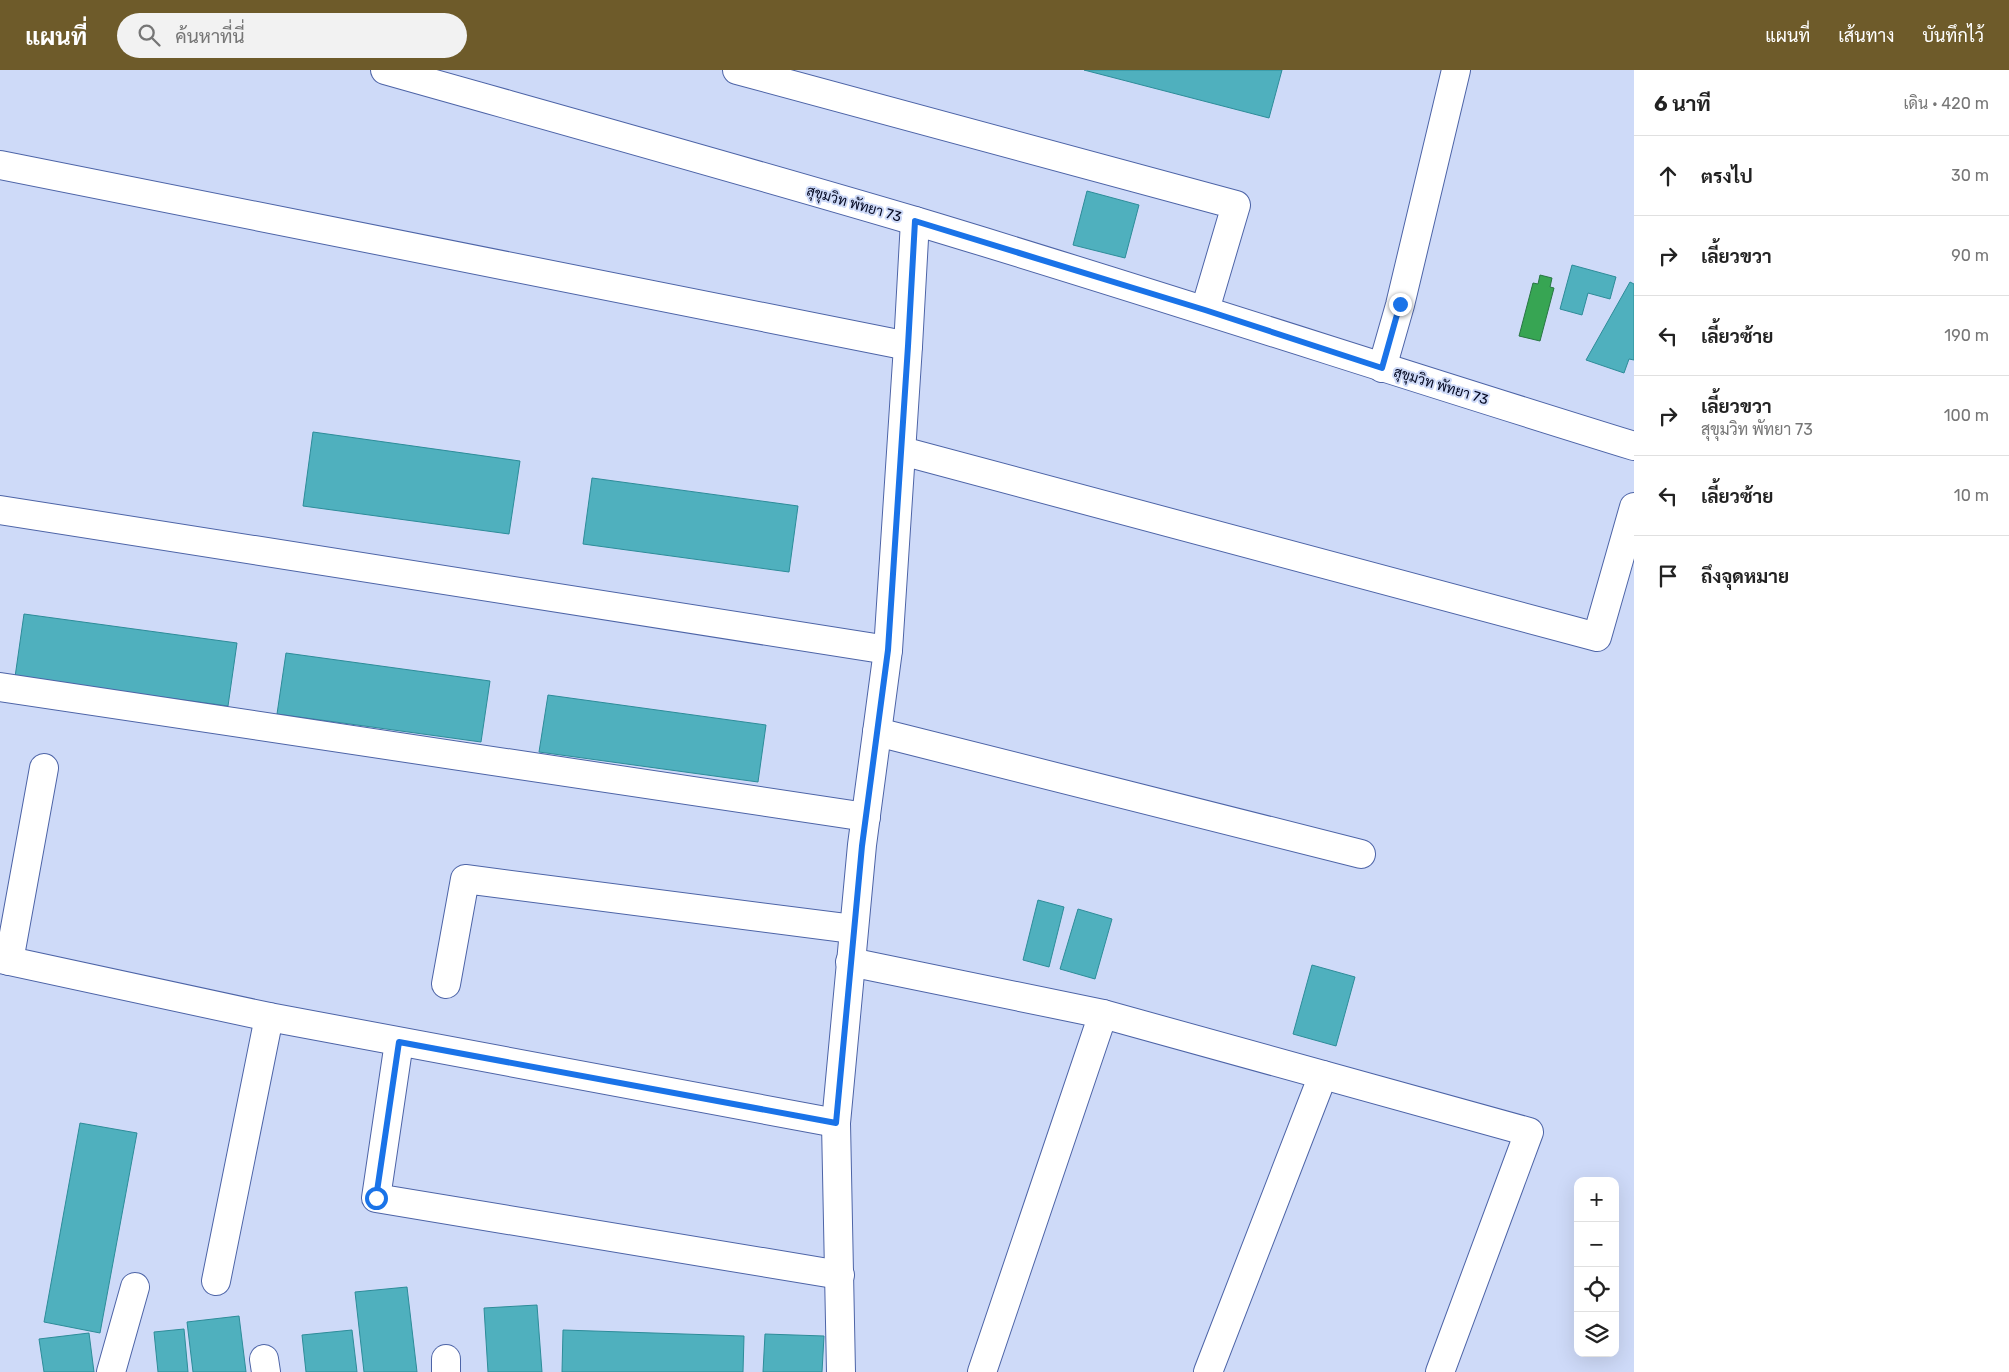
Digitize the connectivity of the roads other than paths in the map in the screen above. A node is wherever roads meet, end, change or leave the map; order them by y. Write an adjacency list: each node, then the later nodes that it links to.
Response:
1 (385, 70): 5 (street, สุขุมวิท พัทยา 73)
2 (737, 70): 6 (street)
3 (1456, 70): 8 (street)
4 (0, 164): 7 (street)
5 (915, 221): 6 (street, สุขุมวิท พัทยา 73); 7 (street)
6 (1205, 310): 8 (street, สุขุมวิท พัทยา 73)
7 (908, 346): 10 (street)
8 (1382, 368): 9 (street, สุขุมวิท พัทยา 73)
9 (1634, 446)
10 (902, 451): 11 (street); 13 (street)
11 (1634, 507)
12 (0, 510): 13 (street)
13 (888, 650): 15 (street)
14 (0, 687): 17 (street)
15 (877, 732): 17 (street); 18 (street)
16 (44, 768): 20 (street)
17 (866, 817): 19 (street)
18 (1361, 854)
19 (853, 929): 21 (street); 22 (street)
20 (4, 960): 24 (street)
21 (850, 962): 23 (street); 27 (street)
22 (446, 984)
23 (1103, 1014): 26 (street); 33 (street)
24 (269, 1018): 25 (street); 29 (street)
25 (399, 1042): 27 (street); 28 (street)
26 (1323, 1075): 34 (street); 35 (street)
27 (836, 1123): 28 (street)
28 (840, 1275): 32 (street)
29 (216, 1281)
30 (135, 1287): 31 (street)
31 (111, 1372)
32 (841, 1372)
33 (982, 1372)
34 (1208, 1372)
35 (1440, 1372)

